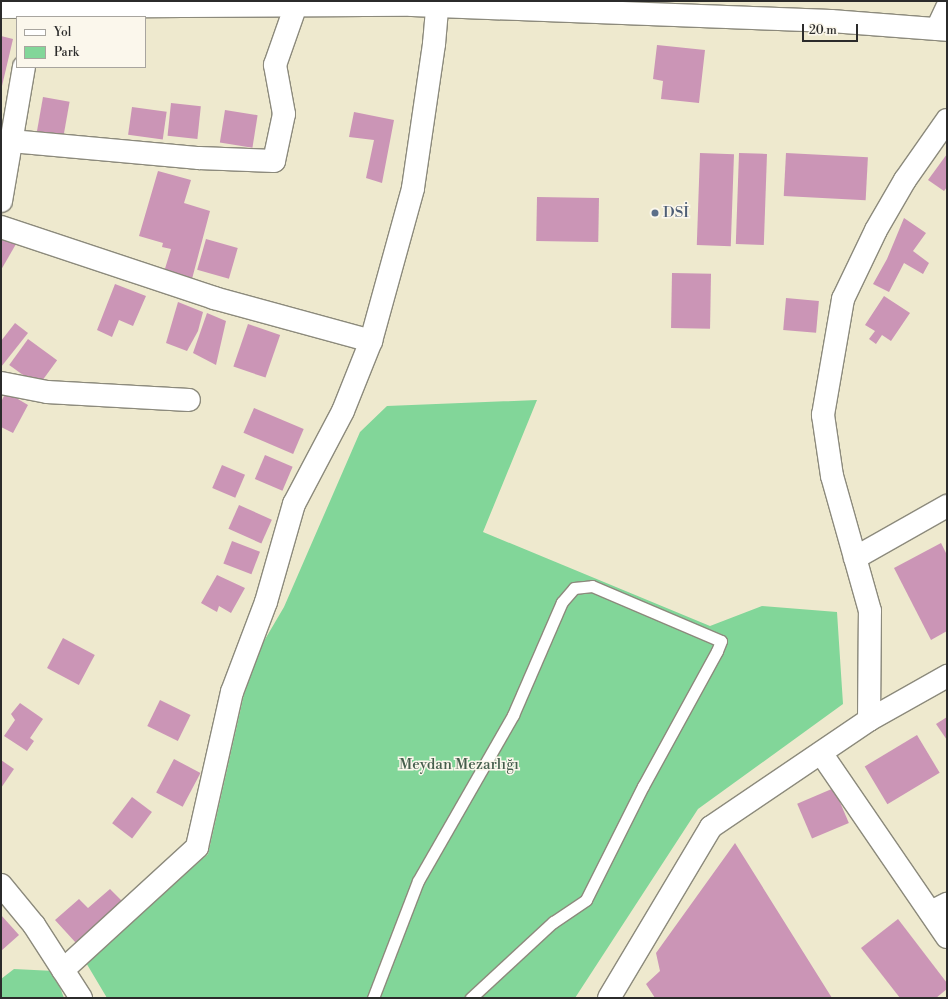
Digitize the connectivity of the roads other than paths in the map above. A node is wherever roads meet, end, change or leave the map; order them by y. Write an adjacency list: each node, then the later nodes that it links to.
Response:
1 (436, 3): 2 (street); 3 (street); 13 (street)
2 (296, 5): 5 (street); 10 (street)
3 (573, 6): 7 (street)
4 (1, 7): 5 (street)
5 (34, 8)
6 (947, 8): 7 (street)
7 (942, 29)
8 (24, 68): 10 (street)
9 (947, 120): 17 (street)
10 (11, 141): 11 (street)
11 (1, 201)
12 (1, 228): 13 (street)
13 (371, 341): 24 (street)
14 (1, 383): 15 (street)
15 (189, 400)
16 (947, 506): 17 (street)
17 (855, 558): 19 (street)
18 (947, 676): 19 (street)
19 (868, 720): 20 (street)
20 (821, 752): 22 (street); 28 (street)
21 (1, 885): 24 (street)
22 (939, 908): 23 (street)
23 (947, 937)
24 (63, 970): 25 (street)
25 (81, 998)
26 (373, 998): 27 (lane)
27 (471, 998)
28 (609, 998)

